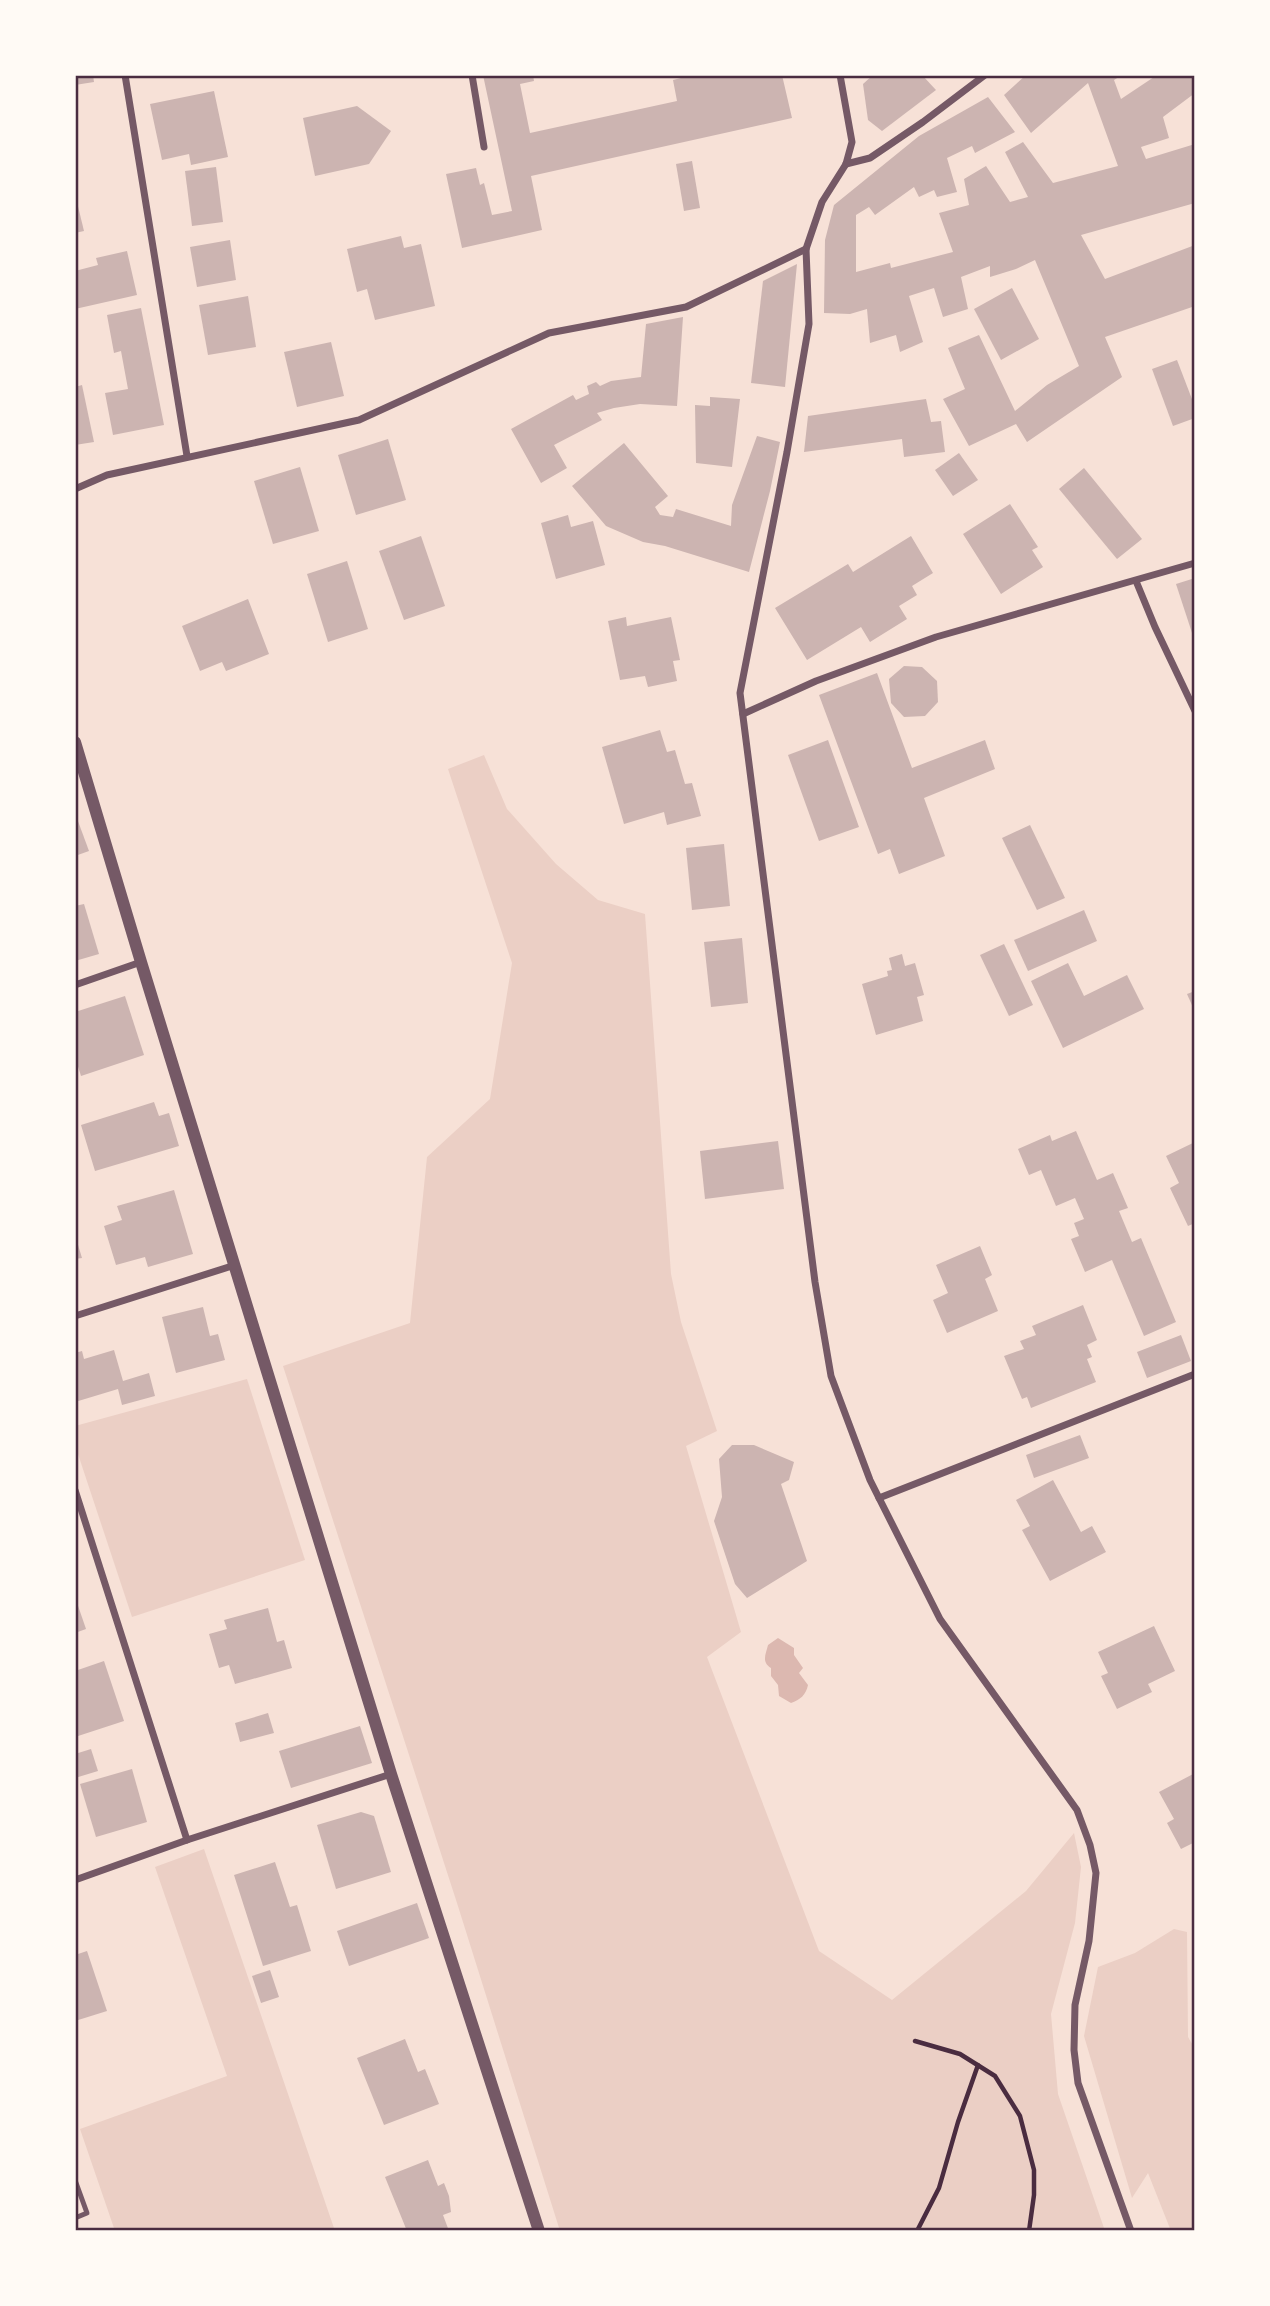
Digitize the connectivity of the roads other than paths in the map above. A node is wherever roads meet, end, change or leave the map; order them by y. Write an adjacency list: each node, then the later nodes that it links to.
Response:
1 (125, 75): 8 (street)
2 (472, 75): 5 (street)
3 (840, 75): 6 (street)
4 (985, 75): 6 (street)
5 (484, 147)
6 (846, 164): 7 (street)
7 (806, 249): 8 (street); 13 (street)
8 (187, 456): 9 (street)
9 (75, 489)
10 (1195, 563): 11 (street)
11 (1136, 581): 12 (street); 13 (street)
12 (1195, 711)
13 (743, 714): 21 (street)
14 (75, 742): 15 (street)
15 (141, 962): 16 (street); 17 (street)
16 (75, 985)
17 (235, 1265): 18 (street); 22 (street)
18 (75, 1316)
19 (1195, 1374): 21 (street)
20 (75, 1490): 23 (street)
21 (879, 1499): 28 (street)
22 (391, 1774): 23 (street); 27 (street)
23 (187, 1840): 24 (street)
24 (75, 1880)
25 (75, 2180): 26 (lane)
26 (75, 2218)
27 (539, 2231)
28 (1131, 2231)

